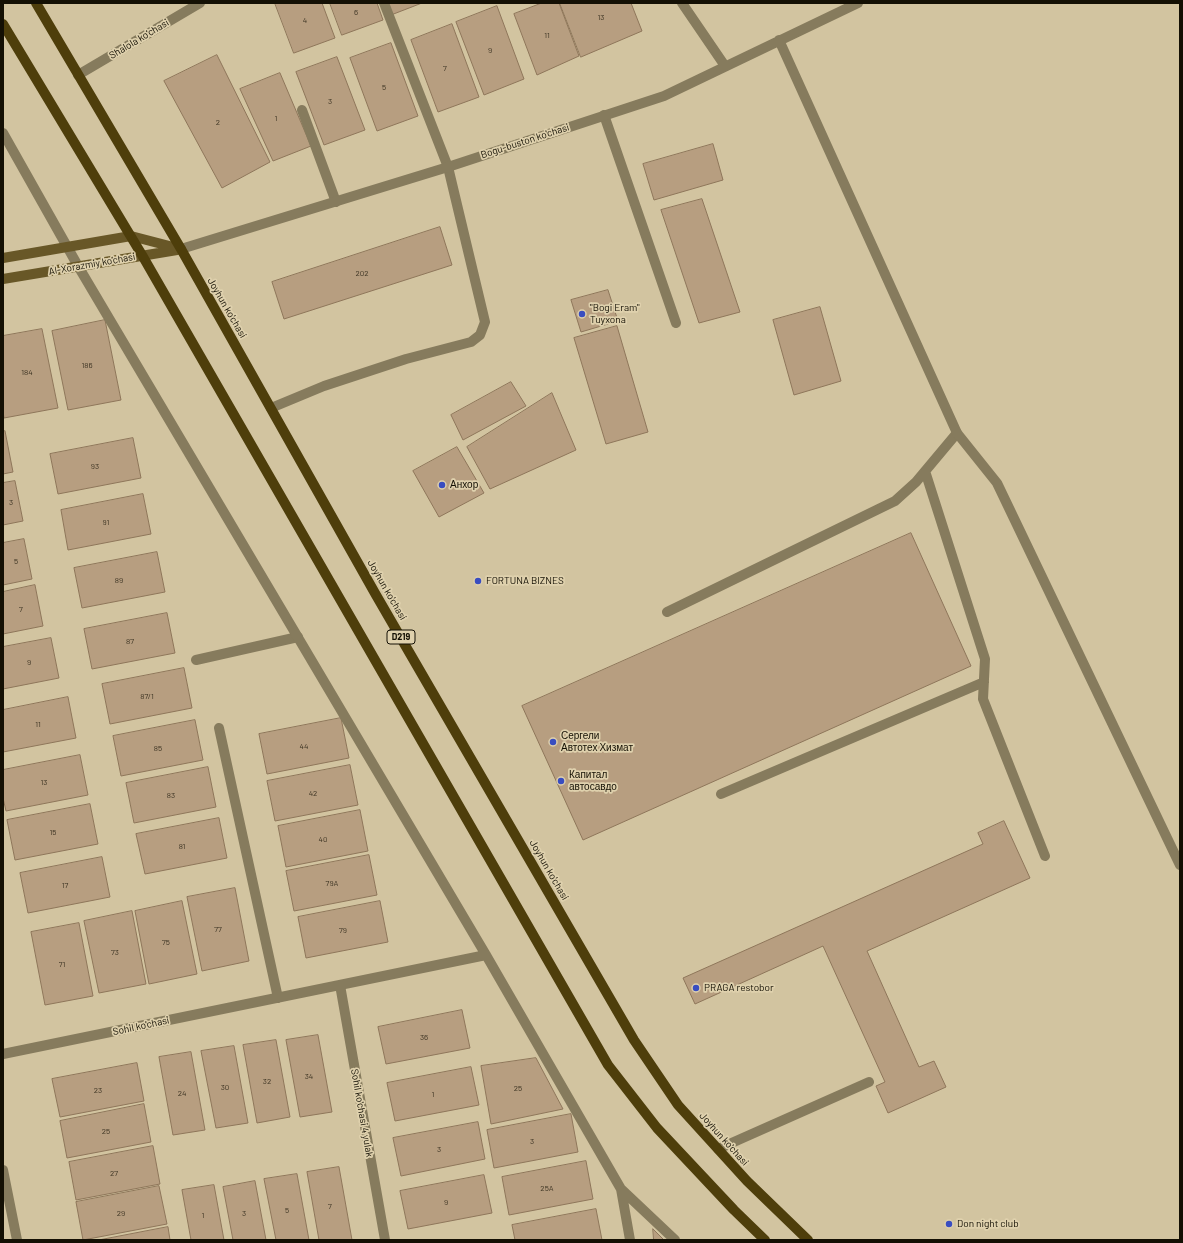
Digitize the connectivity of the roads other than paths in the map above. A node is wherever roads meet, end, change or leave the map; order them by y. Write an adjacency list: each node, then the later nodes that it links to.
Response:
1 (36, 3): 9 (main road, Joyhun ko'chasi / D219)
2 (200, 3): 9 (street, Shalola ko'chasi)
3 (384, 3): 13 (street)
4 (682, 3): 8 (street)
5 (858, 3): 7 (street, Bogu-buston ko'chasi)
6 (3, 24): 15 (main road)
7 (779, 40): 8 (street, Bogu-buston ko'chasi); 24 (street)
8 (725, 66): 11 (street, Bogu-buston ko'chasi)
9 (78, 75): 17 (main road, Joyhun ko'chasi / D219)
10 (302, 110): 14 (street)
11 (604, 115): 13 (street, Bogu-buston ko'chasi); 22 (street)
12 (3, 133): 16 (street)
13 (448, 167): 14 (street, Bogu-buston ko'chasi); 23 (street)
14 (336, 202): 17 (street, Bogu-buston ko'chasi)
15 (131, 236): 16 (main road, Al-Xorazmiy ko’chasi); 17 (main road); 18 (main road)
16 (67, 247): 19 (main road, Al-Xorazmiy ko’chasi); 20 (street)
17 (181, 249): 18 (main road, Al-Xorazmiy ko’chasi); 23 (main road, Joyhun ko'chasi / D219)
18 (142, 255): 20 (main road, Al-Xorazmiy ko’chasi); 46 (main road)
19 (3, 258)
20 (78, 266): 21 (main road, Al-Xorazmiy ko’chasi); 27 (street)
21 (3, 278)
22 (676, 323)
23 (271, 408): 39 (main road, Joyhun ko'chasi / D219)
24 (957, 433): 25 (street); 33 (street)
25 (925, 471): 26 (street); 29 (street)
26 (667, 612)
27 (298, 637): 28 (street); 34 (street)
28 (196, 660)
29 (984, 682): 31 (street); 32 (street)
30 (219, 728): 36 (street)
31 (721, 794)
32 (1045, 856)
33 (1180, 865)
34 (486, 955): 35 (street, Sohil ko'chasi); 41 (street)
35 (340, 985): 36 (street, Sohil ko'chasi); 43 (street, Sohil ko'chasi 4 yulak)
36 (278, 998): 37 (street, Sohil ko'chasi)
37 (3, 1054)
38 (869, 1082): 39 (street)
39 (718, 1149): 47 (main road, Joyhun ko'chasi / D219)
40 (3, 1170): 42 (street)
41 (621, 1189): 44 (street); 45 (street)
42 (17, 1240)
43 (385, 1240)
44 (630, 1240)
45 (675, 1240)
46 (765, 1240)
47 (808, 1240)

